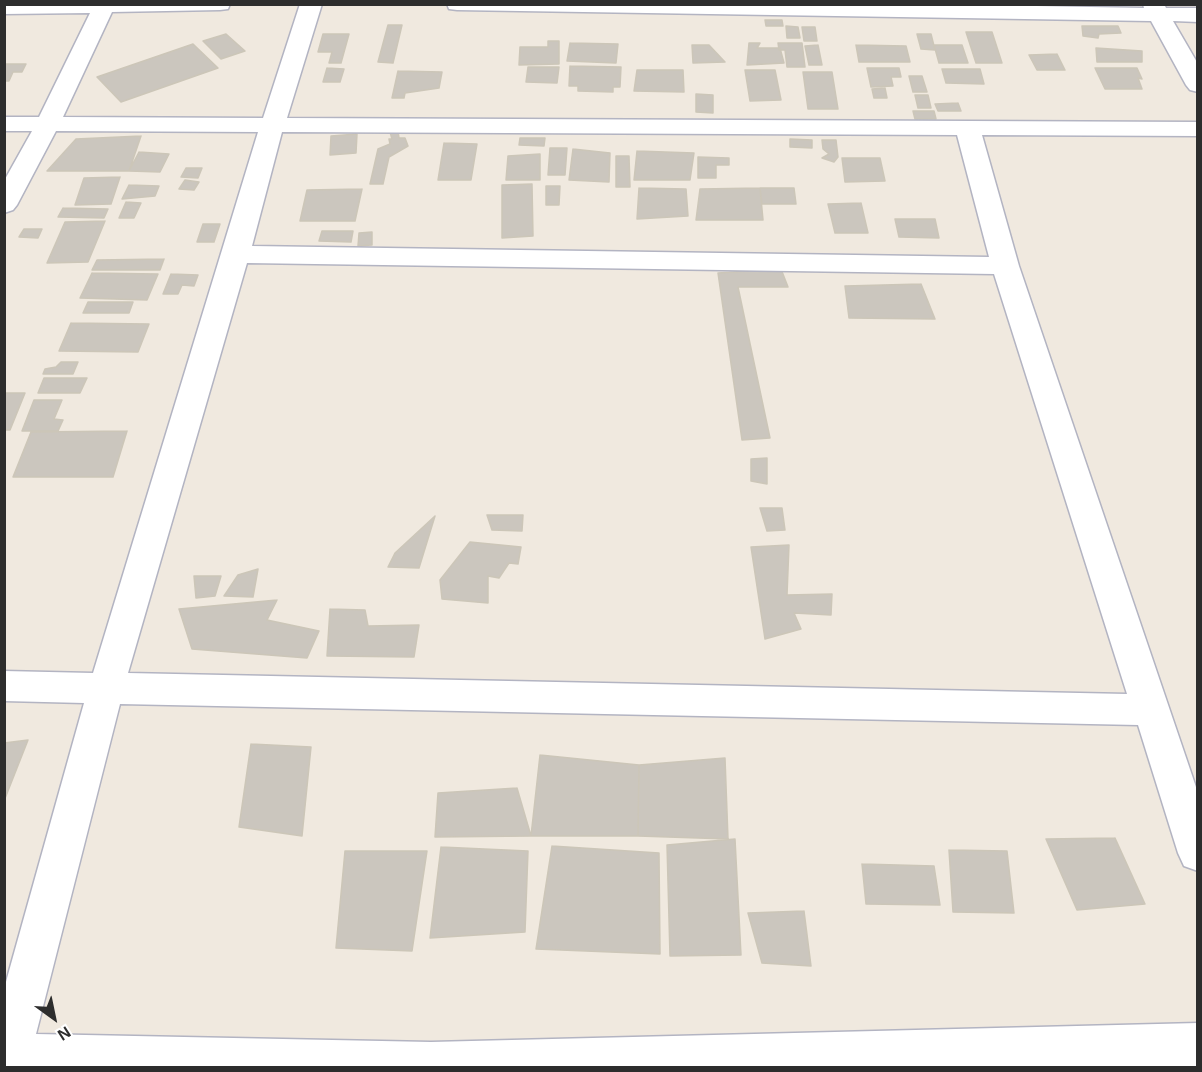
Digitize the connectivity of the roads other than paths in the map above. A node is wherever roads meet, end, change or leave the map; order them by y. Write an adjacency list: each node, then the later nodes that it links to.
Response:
1 (220, 4): 5 (street)
2 (310, 4): 11 (street)
3 (457, 4): 6 (street)
4 (4, 8): 5 (street)
5 (104, 8): 10 (street)
6 (1155, 10): 7 (street); 8 (street)
7 (1197, 15)
8 (1197, 85)
9 (4, 124): 10 (street)
10 (48, 124): 11 (street); 14 (street)
11 (272, 126): 12 (street); 15 (street)
12 (968, 129): 13 (street); 16 (street)
13 (1197, 129)
14 (4, 205)
15 (236, 254): 16 (street); 18 (street)
16 (1005, 266): 19 (street)
17 (4, 686): 18 (street)
18 (106, 688): 19 (street); 22 (street)
19 (1151, 710): 20 (street)
20 (1197, 853)
21 (1197, 1045): 23 (street)
22 (6, 1059): 23 (street)
23 (431, 1066)

